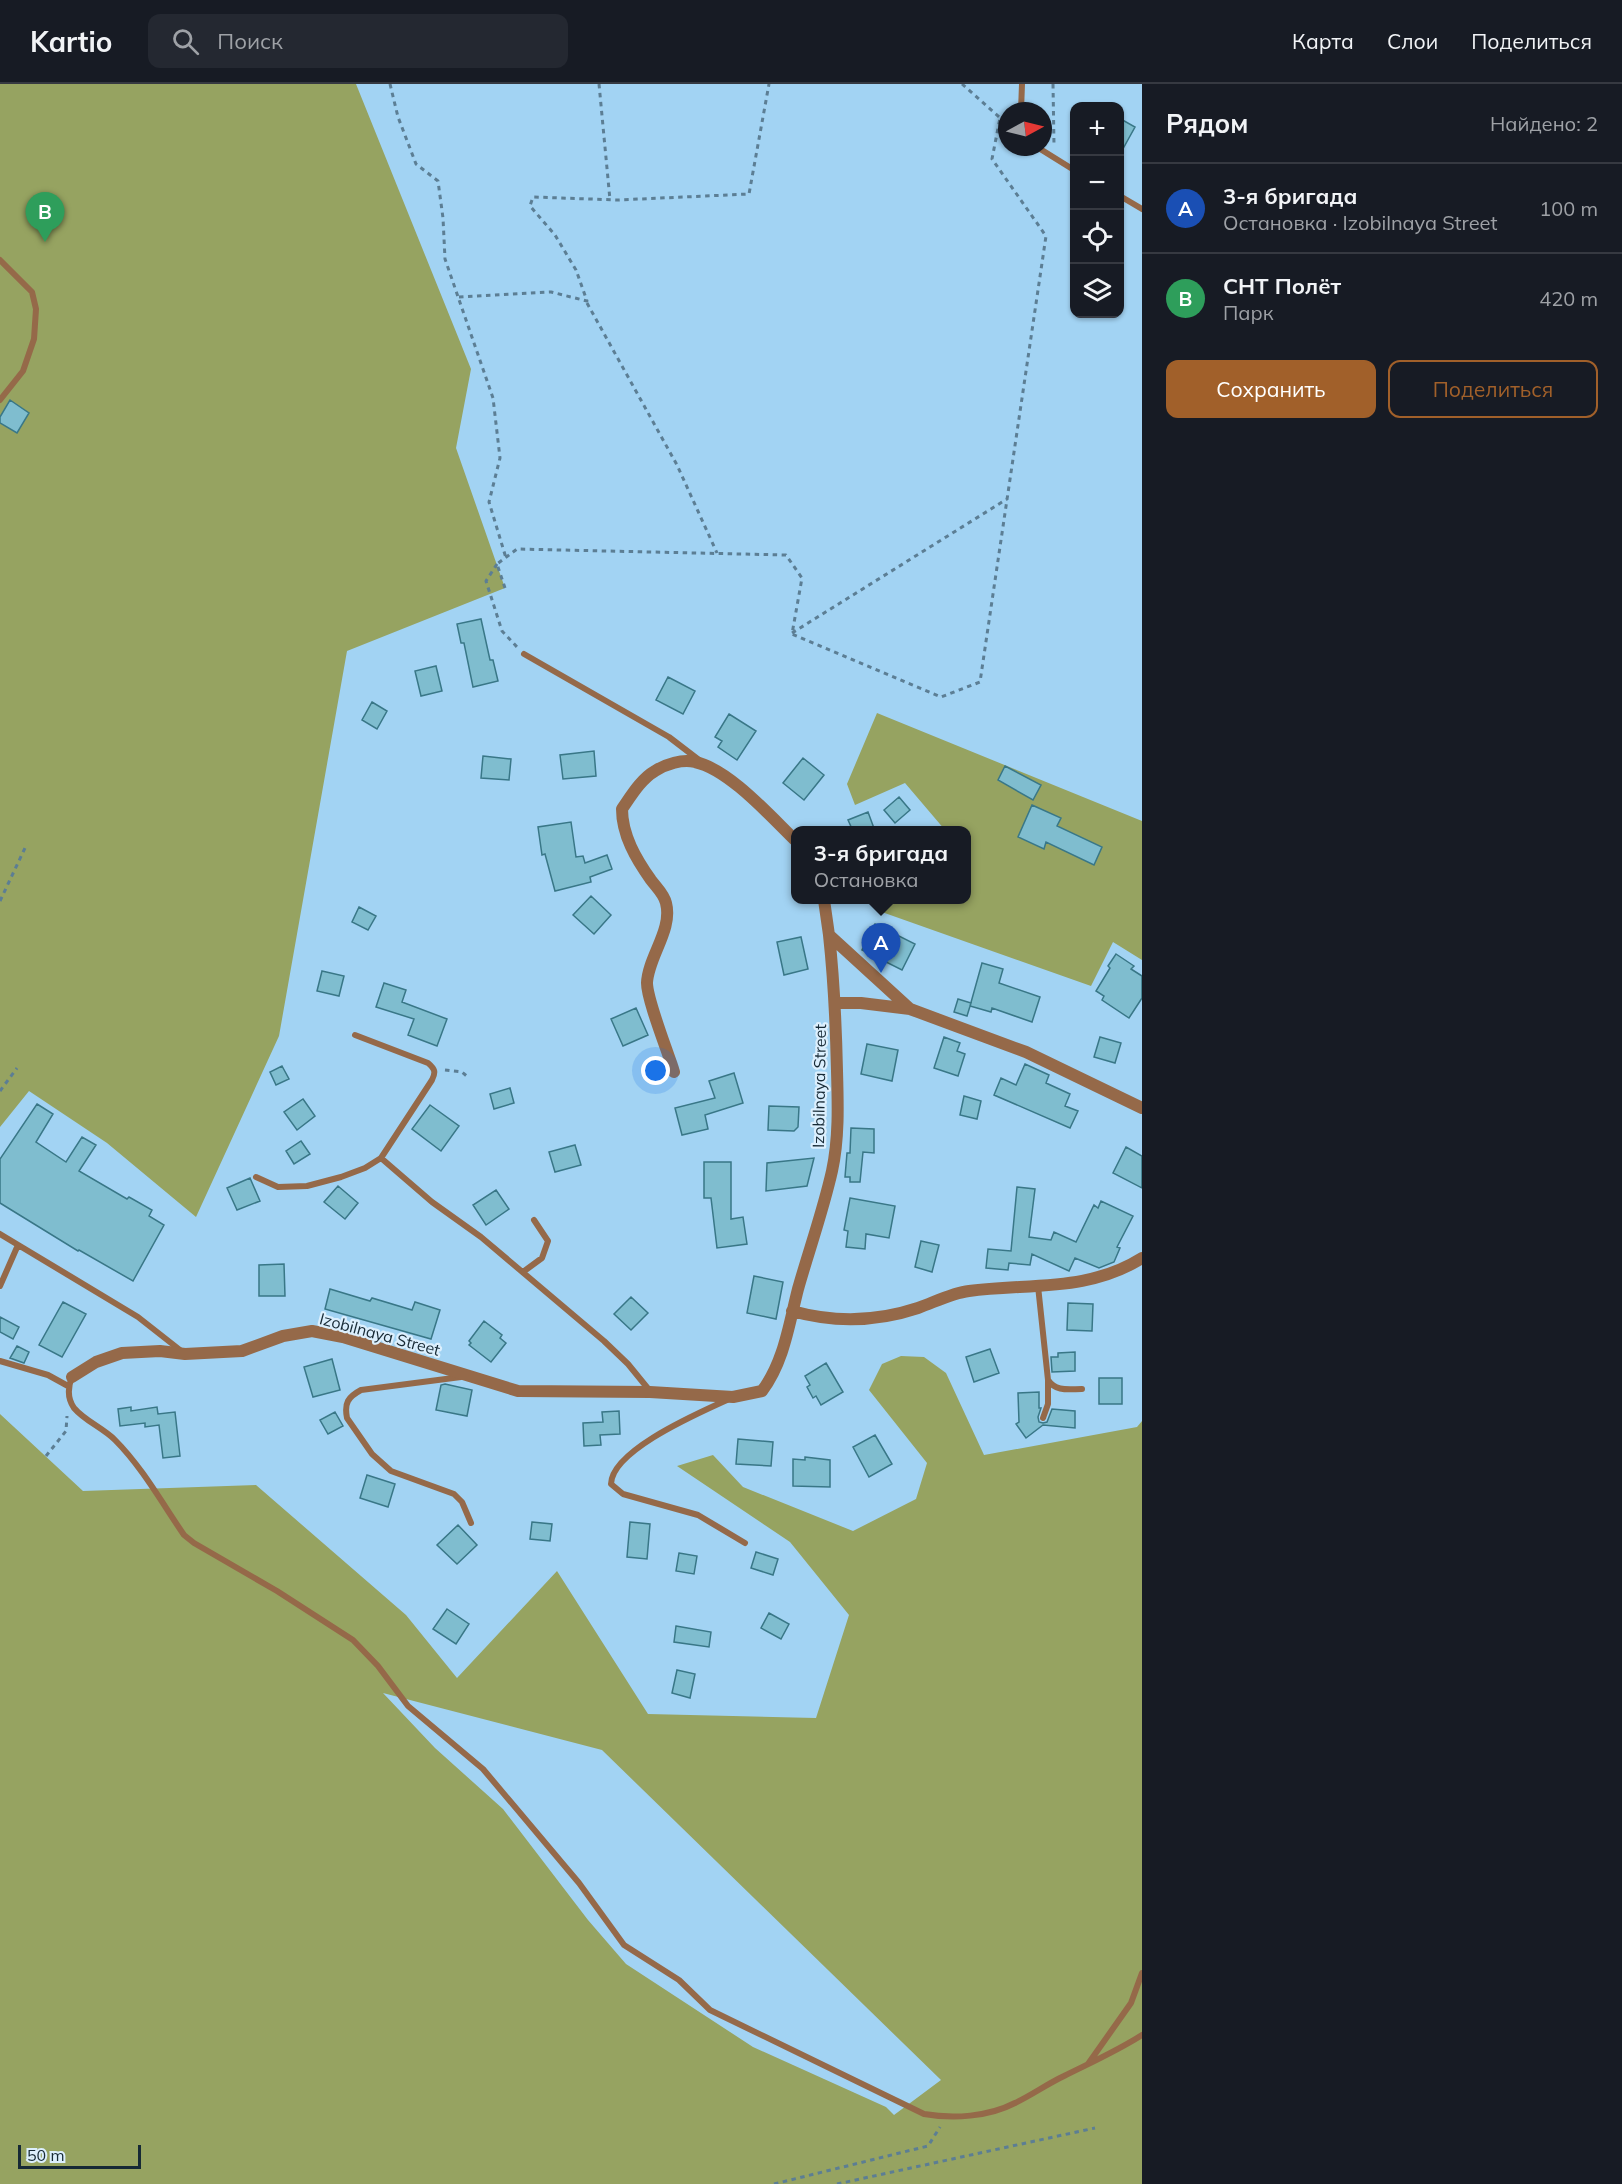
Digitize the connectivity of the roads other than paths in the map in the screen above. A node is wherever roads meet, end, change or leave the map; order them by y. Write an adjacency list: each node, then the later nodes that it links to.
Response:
1 (1022, 84): 2 (lane)
2 (1021, 102)
3 (1050, 156): 4 (lane)
4 (1070, 168)
5 (1124, 199): 6 (lane)
6 (1142, 209)
7 (0, 260): 8 (lane)
8 (0, 400)
9 (524, 654): 10 (lane)
10 (704, 765): 11 (street); 17 (street)
11 (791, 837)
12 (825, 904): 13 (street)
13 (829, 935): 14 (street); 15 (street)
14 (836, 1003): 15 (street, Izobilnaya Street); 28 (street, Izobilnaya Street)
15 (910, 1009): 18 (street, Izobilnaya Street)
16 (355, 1035): 19 (lane)
17 (674, 1072)
18 (1142, 1108)
19 (381, 1158): 20 (lane); 25 (lane)
20 (256, 1177)
21 (534, 1220): 25 (lane)
22 (0, 1234): 23 (lane)
23 (18, 1245): 26 (lane); 29 (lane)
24 (1142, 1258): 27 (street)
25 (523, 1272): 35 (lane)
26 (0, 1286)
27 (1038, 1286): 28 (street); 32 (lane)
28 (792, 1311): 36 (street, Izobilnaya Street)
29 (185, 1354): 31 (street, Izobilnaya Street); 33 (street, Izobilnaya Street)
30 (0, 1361): 33 (lane)
31 (468, 1376): 35 (street, Izobilnaya Street); 38 (lane)
32 (1048, 1380): 34 (lane); 37 (lane)
33 (70, 1382): 42 (lane)
34 (1082, 1389)
35 (650, 1392): 36 (street, Izobilnaya Street)
36 (733, 1397): 39 (lane)
37 (1043, 1418)
38 (471, 1523)
39 (745, 1543)
40 (1142, 1973): 42 (lane)
41 (1142, 2035): 42 (lane)
42 (1088, 2064)

